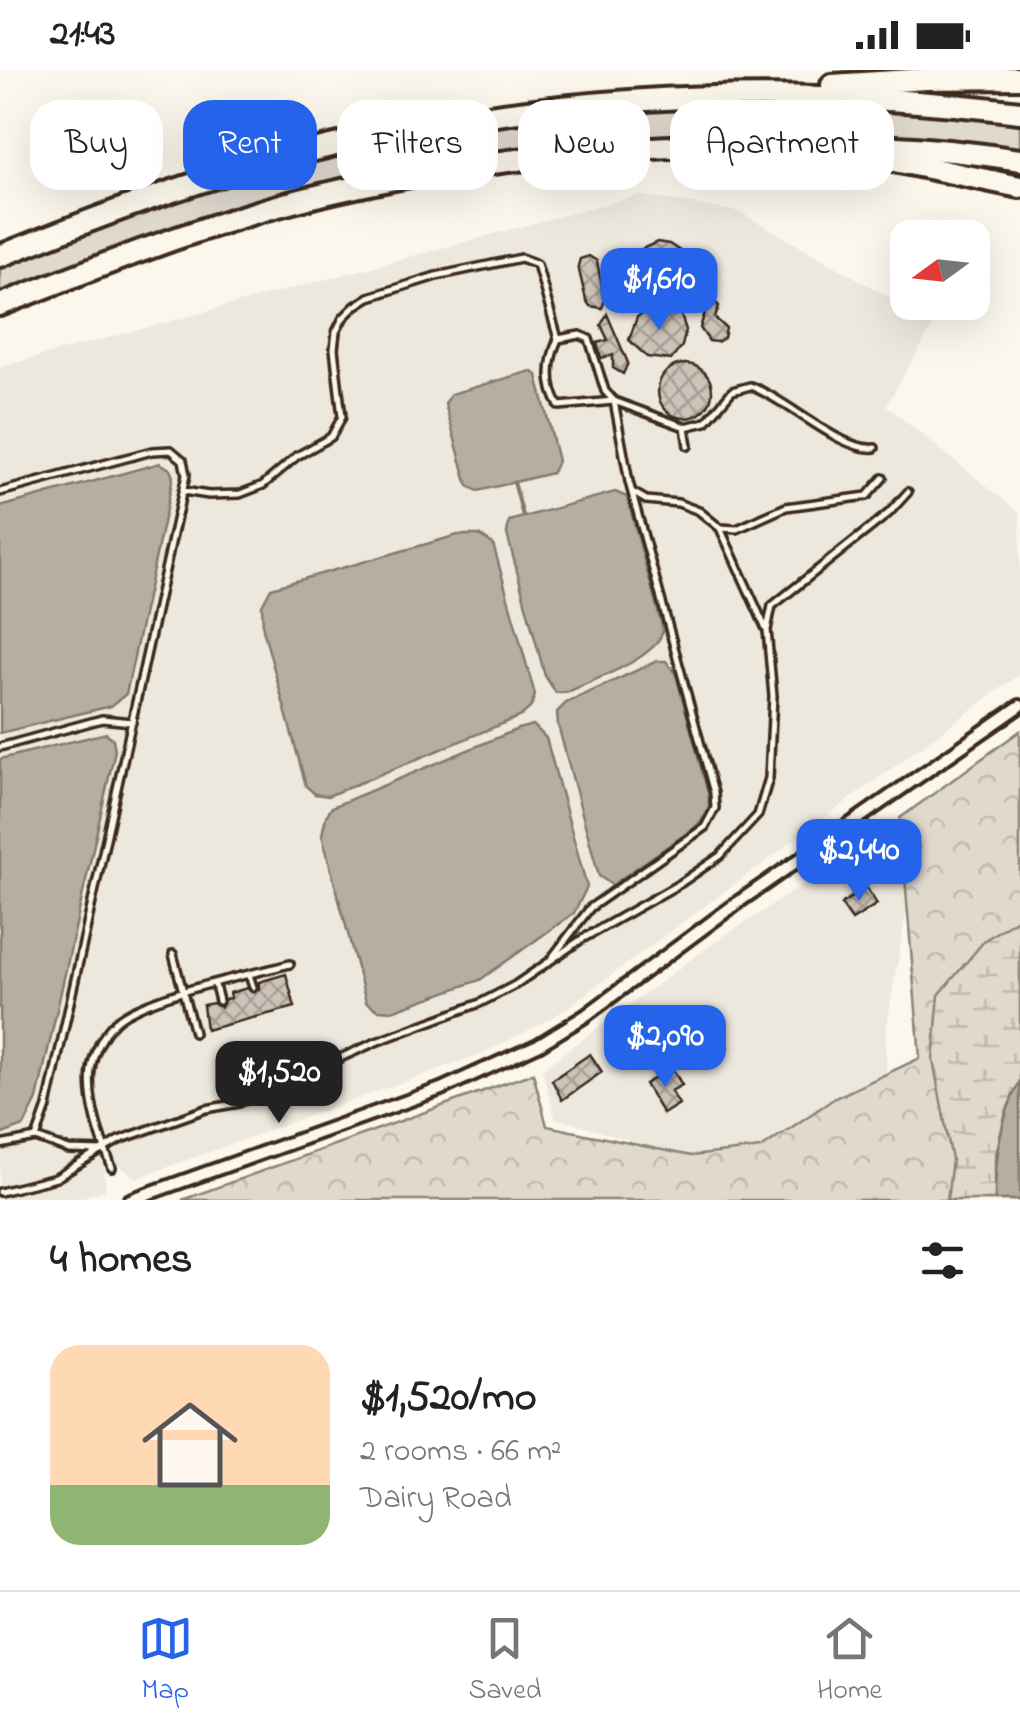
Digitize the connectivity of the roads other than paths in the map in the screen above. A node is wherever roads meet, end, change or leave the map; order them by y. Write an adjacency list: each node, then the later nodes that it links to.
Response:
1 (1020, 78): 2 (highway)
2 (810, 95): 3 (highway); 9 (highway)
3 (1020, 112)
4 (894, 146): 7 (highway)
5 (670, 149): 10 (highway)
6 (894, 159): 8 (highway)
7 (1020, 160)
8 (1020, 187)
9 (0, 256)
10 (0, 305)
11 (558, 339): 12 (lane); 12 (lane); 18 (lane)
12 (614, 401): 13 (lane); 20 (lane)
13 (685, 427): 14 (lane); 15 (lane)
14 (688, 446)
15 (875, 448)
16 (883, 478): 21 (lane)
17 (0, 492): 18 (lane)
18 (183, 492): 24 (lane)
19 (908, 492): 22 (lane)
20 (634, 493): 21 (lane); 26 (lane)
21 (720, 528): 22 (lane)
22 (767, 630): 27 (lane)
23 (1020, 706): 44 (street)
24 (132, 722): 25 (lane); 39 (lane)
25 (0, 747)
26 (576, 924): 27 (lane); 29 (lane)
27 (582, 940): 29 (lane)
28 (173, 954): 36 (lane)
29 (551, 959): 41 (lane)
30 (290, 964): 31 (lane)
31 (260, 972): 32 (lane); 33 (lane)
32 (249, 975): 34 (lane); 35 (lane)
33 (263, 980)
34 (215, 985): 36 (lane); 37 (lane)
35 (252, 987)
36 (184, 993): 38 (lane); 41 (lane)
37 (219, 1001)
38 (194, 1032)
39 (36, 1138): 40 (lane); 41 (lane)
40 (0, 1146)
41 (105, 1151): 42 (lane); 43 (lane)
42 (112, 1168)
43 (0, 1192)
44 (130, 1200)

